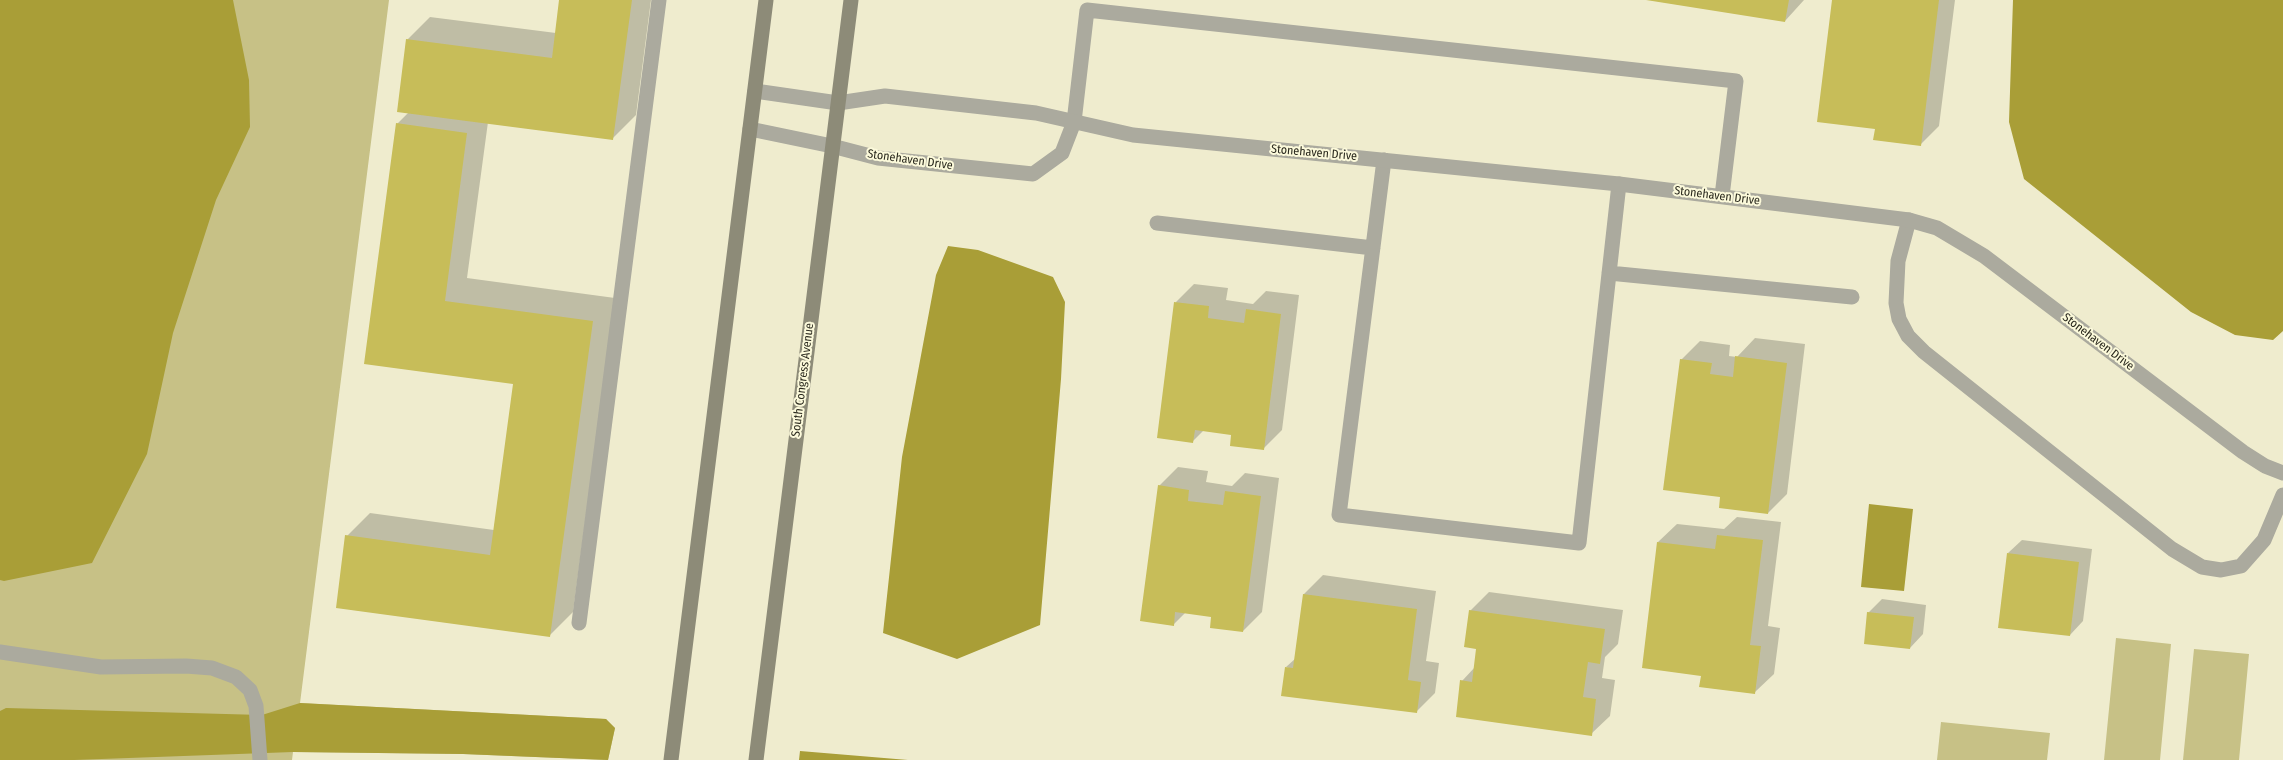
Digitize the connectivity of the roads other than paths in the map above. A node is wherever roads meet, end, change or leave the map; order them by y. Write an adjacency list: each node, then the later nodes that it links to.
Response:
1 (659, 0): 19 (street)
2 (766, 0): 4 (main road)
3 (851, 0): 5 (main road, South Congress Avenue)
4 (754, 90): 5 (street, Stonehaven Drive); 7 (main road)
5 (838, 103): 6 (street, Stonehaven Drive); 8 (main road, South Congress Avenue)
6 (1074, 122): 8 (street, Stonehaven Drive); 9 (street, Stonehaven Drive); 11 (street)
7 (750, 129): 8 (street, Stonehaven Drive); 22 (main road)
8 (832, 146): 23 (main road, South Congress Avenue)
9 (1384, 160): 10 (street, Stonehaven Drive); 14 (street)
10 (1619, 184): 11 (street, Stonehaven Drive); 15 (street)
11 (1722, 196): 12 (street, Stonehaven Drive)
12 (1909, 220): 17 (street, Stonehaven Drive); 18 (street)
13 (1157, 223): 14 (street)
14 (1373, 248): 15 (street)
15 (1608, 272): 16 (street)
16 (1852, 297)
17 (2283, 473)
18 (2283, 495)
19 (579, 623)
20 (0, 652): 21 (street)
21 (260, 760)
22 (671, 760)
23 (756, 760)

